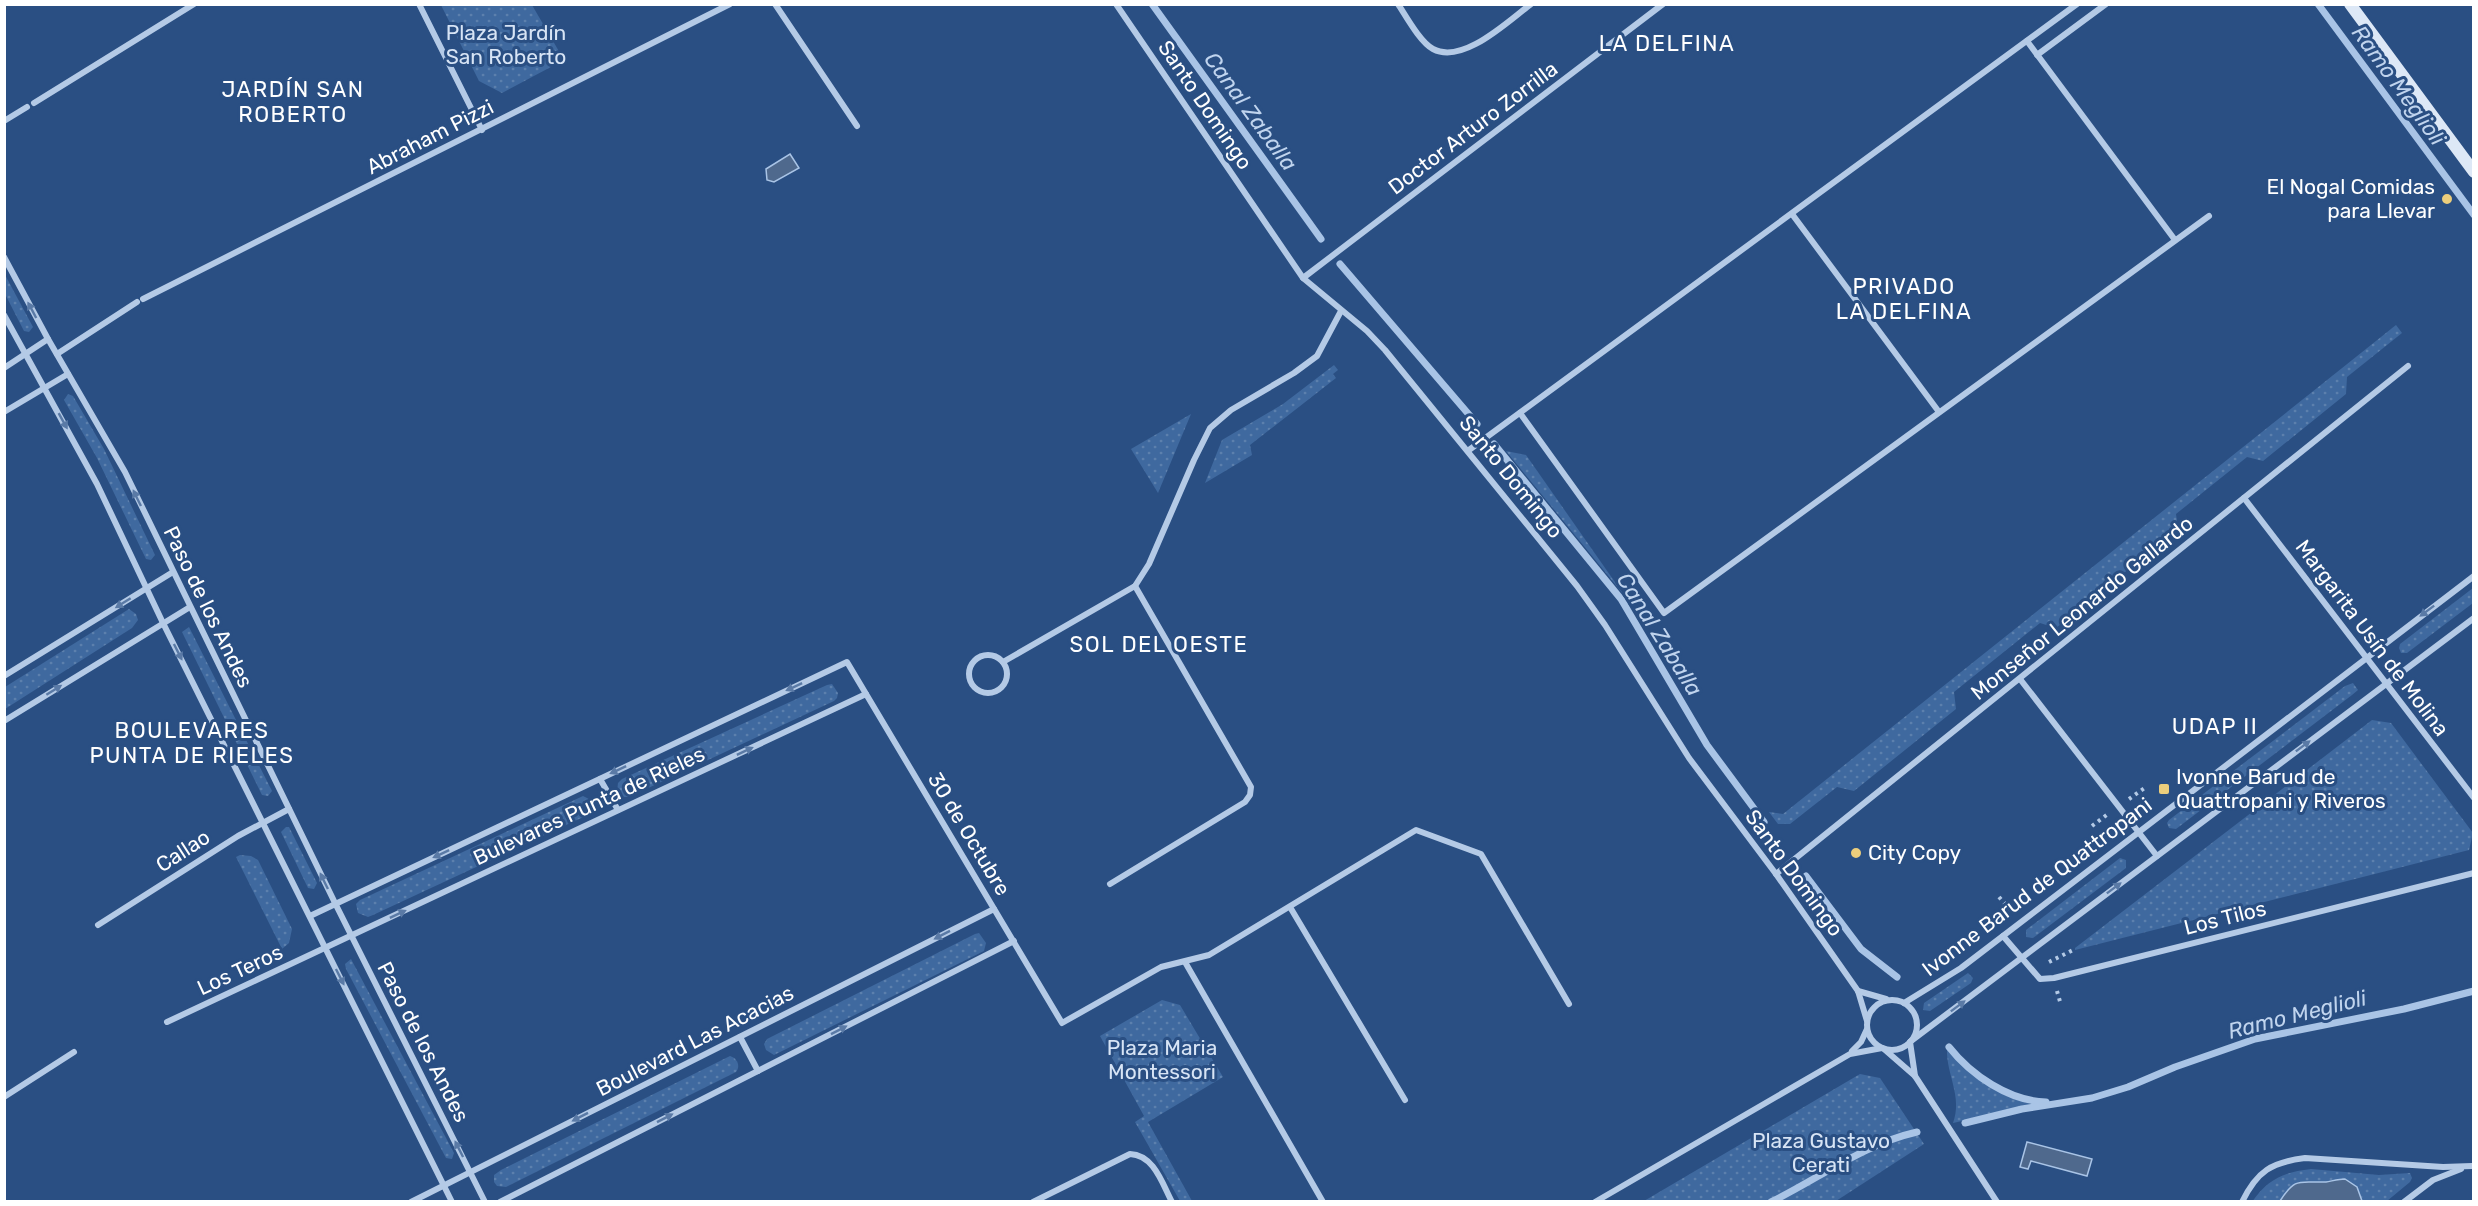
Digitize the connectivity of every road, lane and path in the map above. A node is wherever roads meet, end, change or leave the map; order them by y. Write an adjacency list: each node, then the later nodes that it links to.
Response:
1 (194, 4): 14 (street)
2 (419, 4): 18 (street)
3 (730, 4): 18 (street, Abraham Pizzi)
4 (775, 4): 17 (street)
5 (1116, 4): 24 (street, Santo Domingo)
6 (1398, 4): 7 (street)
7 (1531, 4)
8 (1663, 4): 24 (street, Doctor Arturo Zorrilla)
9 (2078, 4): 12 (street)
10 (2106, 4): 13 (street)
11 (2350, 4): 19 (main road)
12 (2027, 41): 13 (street); 20 (street)
13 (2037, 55): 22 (street)
14 (34, 103)
15 (27, 107): 16 (street)
16 (4, 121)
17 (857, 126)
18 (482, 130): 28 (street, Abraham Pizzi)
19 (2474, 172)
20 (1792, 214): 35 (street); 36 (street)
21 (2209, 216): 22 (street)
22 (2175, 240): 35 (street)
23 (4, 257): 27 (street, Paso de los Andes, one-way to 23)
24 (1303, 278): 25 (street, Santo Domingo)
25 (1341, 311): 37 (street, Santo Domingo); 41 (street)
26 (4, 315): 29 (street)
27 (48, 339): 28 (street, Paso de los Andes); 29 (street)
28 (57, 354): 32 (street, Paso de los Andes)
29 (26, 355): 31 (street); 33 (street)
30 (2408, 366): 38 (street, Monseñor Leonardo Gallardo)
31 (4, 368)
32 (68, 374): 33 (street); 39 (street, Paso de los Andes, one-way to 32)
33 (44, 387): 34 (street); 42 (street, one-way to 42)
34 (4, 412)
35 (1939, 412): 36 (street)
36 (1520, 413): 37 (street)
37 (1469, 450): 66 (street, Santo Domingo)
38 (2244, 498): 46 (street, Margarita Usín de Molina); 50 (street, Monseñor Leonardo Gallardo)
39 (173, 572): 42 (street); 43 (street, Paso de los Andes)
40 (2474, 576): 46 (street, Ivonne Barud de Quattropani, one-way to 46)
41 (1135, 586): 48 (street); 67 (street)
42 (146, 589): 45 (street); 49 (street, one-way to 49)
43 (190, 607): 45 (street); 58 (street, Paso de los Andes)
44 (2474, 618): 51 (street)
45 (163, 623): 53 (street, one-way to 45); 61 (street, one-way to 61)
46 (2366, 658): 51 (street, Margarita Usín de Molina); 63 (street, Ivonne Barud de Quattropani)
47 (847, 662): 52 (street, 30 de Octubre); 54 (street, Bulevares Punta de Rieles, one-way to 54)
48 (1003, 662): 48 (street)
49 (4, 676)
50 (2020, 679): 63 (street); 66 (street, Monseñor Leonardo Gallardo)
51 (2386, 683): 56 (street, Margarita Usín de Molina); 64 (street, one-way to 51)
52 (866, 694): 59 (street, Bulevares Punta de Rieles, one-way to 52); 71 (street, 30 de Octubre)
53 (4, 721)
54 (600, 779): 59 (street); 69 (street, Bulevares Punta de Rieles, one-way to 69)
55 (2146, 787): 57 (path)
56 (2474, 798)
57 (2127, 801)
58 (289, 809): 61 (street, Callao); 69 (street, Paso de los Andes, one-way to 58)
59 (618, 810): 75 (street, Bulevares Punta de Rieles, one-way to 59)
60 (2109, 814): 62 (path)
61 (264, 823): 73 (street); 74 (street, Callao)
62 (2092, 826)
63 (2139, 832): 64 (street); 76 (street, Ivonne Barud de Quattropani)
64 (2157, 856): 81 (street, one-way to 64)
65 (2474, 873): 81 (street, Los Tilos)
66 (1776, 874): 86 (street, Santo Domingo)
67 (1110, 884)
68 (1999, 897): 72 (path)
69 (335, 903): 73 (street, Bulevares Punta de Rieles); 75 (street, Paso de los Andes)
70 (1290, 906): 82 (street); 89 (street); 102 (street)
71 (994, 909): 77 (street, 30 de Octubre); 94 (street, Boulevard Las Acacias, one-way to 94)
72 (2013, 914)
73 (310, 916): 78 (street)
74 (98, 925)
75 (351, 936): 78 (street, Bulevares Punta de Rieles); 104 (street, Paso de los Andes, one-way to 75)
76 (2003, 936): 81 (street, Los Tilos); 88 (street, Ivonne Barud de Quattropani)
77 (1014, 941): 82 (street, 30 de Octubre); 99 (street, one-way to 77)
78 (326, 948): 92 (street, Los Teros); 105 (street, one-way to 105)
79 (2073, 950): 83 (path)
80 (2045, 955): 83 (path)
81 (2021, 959): 95 (street, one-way to 81)
82 (1185, 962): 112 (street)
83 (2049, 962): 84 (path)
84 (2053, 968)
85 (2056, 987): 90 (path)
86 (1858, 991): 87 (street); 91 (street, Santo Domingo)
87 (1890, 1000): 88 (street); 91 (street)
88 (1904, 1003): 95 (street)
89 (1569, 1004)
90 (2061, 1005)
91 (1867, 1021): 93 (street)
92 (167, 1022)
93 (1867, 1029): 96 (street); 98 (street)
94 (740, 1037): 99 (street); 104 (street, Boulevard Las Acacias, one-way to 104)
95 (1910, 1042): 96 (street); 100 (street)
96 (1883, 1048): 98 (street); 100 (street)
97 (74, 1052): 101 (street)
98 (1850, 1054): 113 (street)
99 (758, 1071): 109 (street, one-way to 99)
100 (1915, 1076): 114 (street)
101 (4, 1097)
102 (1405, 1100)
103 (2473, 1166): 115 (street); 116 (street)
104 (470, 1172): 105 (street, Boulevard Las Acacias); 108 (street, Paso de los Andes)
105 (444, 1185): 106 (street, Boulevard Las Acacias); 107 (street)
106 (411, 1202)
107 (452, 1202)
108 (485, 1202)
109 (500, 1202)
110 (1033, 1202): 111 (street)
111 (1172, 1202)
112 (1323, 1202)
113 (1595, 1202)
114 (1997, 1202)
115 (2242, 1202)
116 (2404, 1202)

